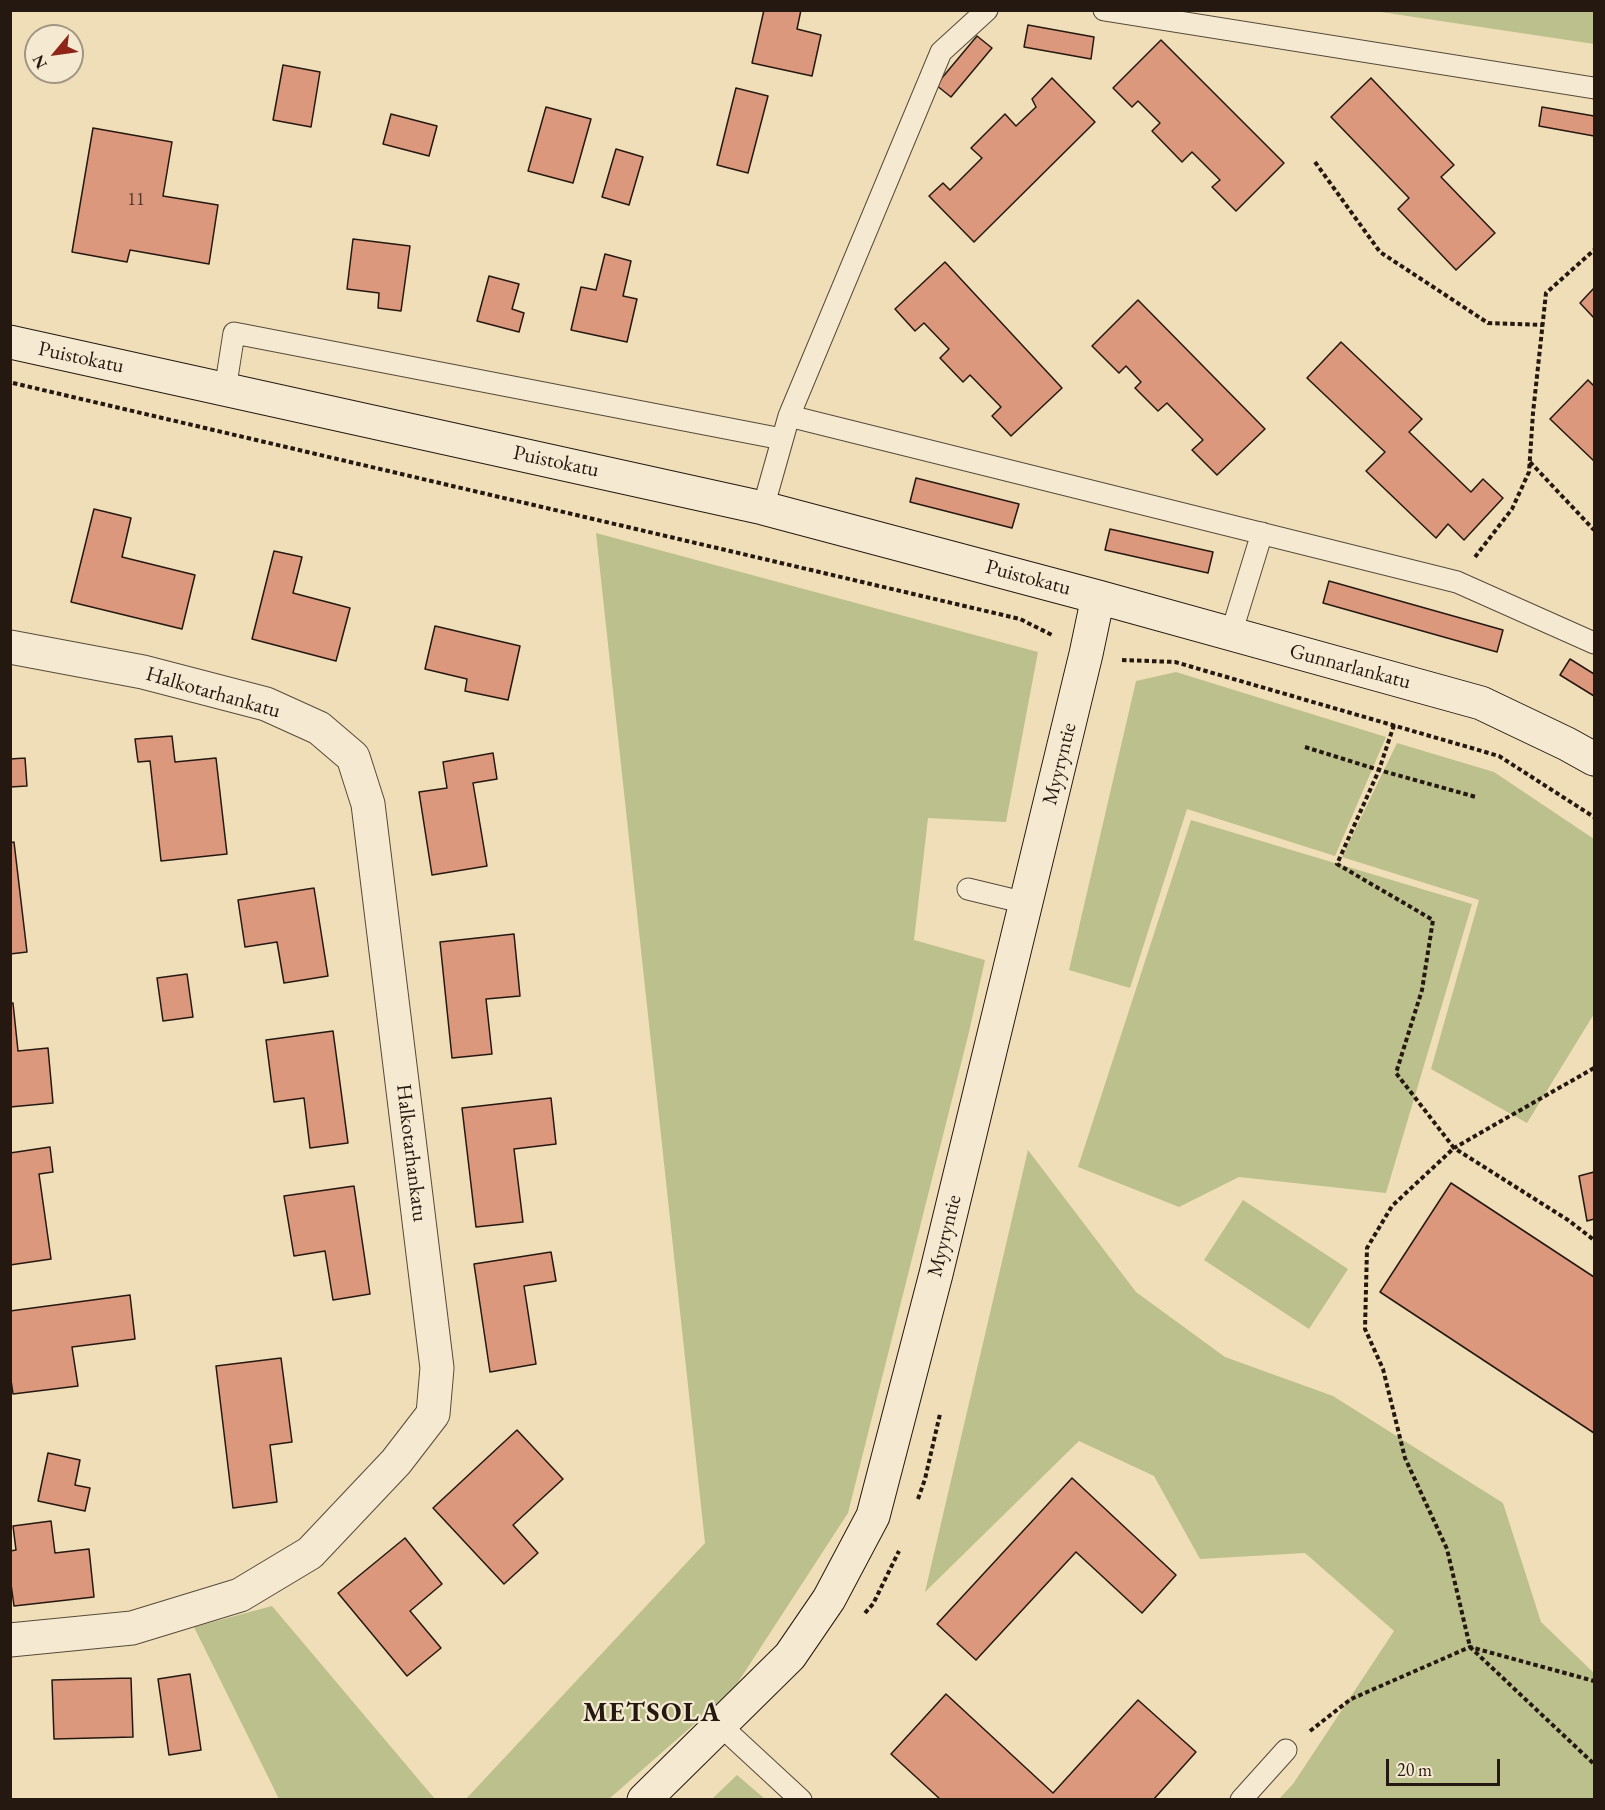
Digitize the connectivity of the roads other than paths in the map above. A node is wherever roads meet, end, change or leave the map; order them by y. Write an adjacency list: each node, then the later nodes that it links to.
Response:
1 (987, 10): 6 (lane)
2 (1104, 10): 3 (lane)
3 (1594, 88)
4 (10, 342): 5 (street, Puistokatu)
5 (225, 390): 7 (lane); 8 (street, Puistokatu)
6 (789, 416): 7 (lane); 9 (lane)
7 (782, 439): 8 (lane)
8 (763, 508): 10 (street, Puistokatu)
9 (1262, 533): 11 (lane); 12 (lane)
10 (1098, 597): 11 (street, Gunnarlankatu); 16 (street, Myyryntie)
11 (1231, 634): 14 (street, Gunnarlankatu)
12 (1594, 643)
13 (10, 647): 17 (street, Halkotarhankatu)
14 (1594, 759)
15 (968, 889): 16 (lane)
16 (1026, 903): 18 (street, Myyryntie)
17 (10, 1640)
18 (721, 1725): 20 (street, Myyryntie); 21 (lane)
19 (1286, 1750): 22 (lane)
20 (644, 1800)
21 (801, 1800)
22 (1241, 1800)

